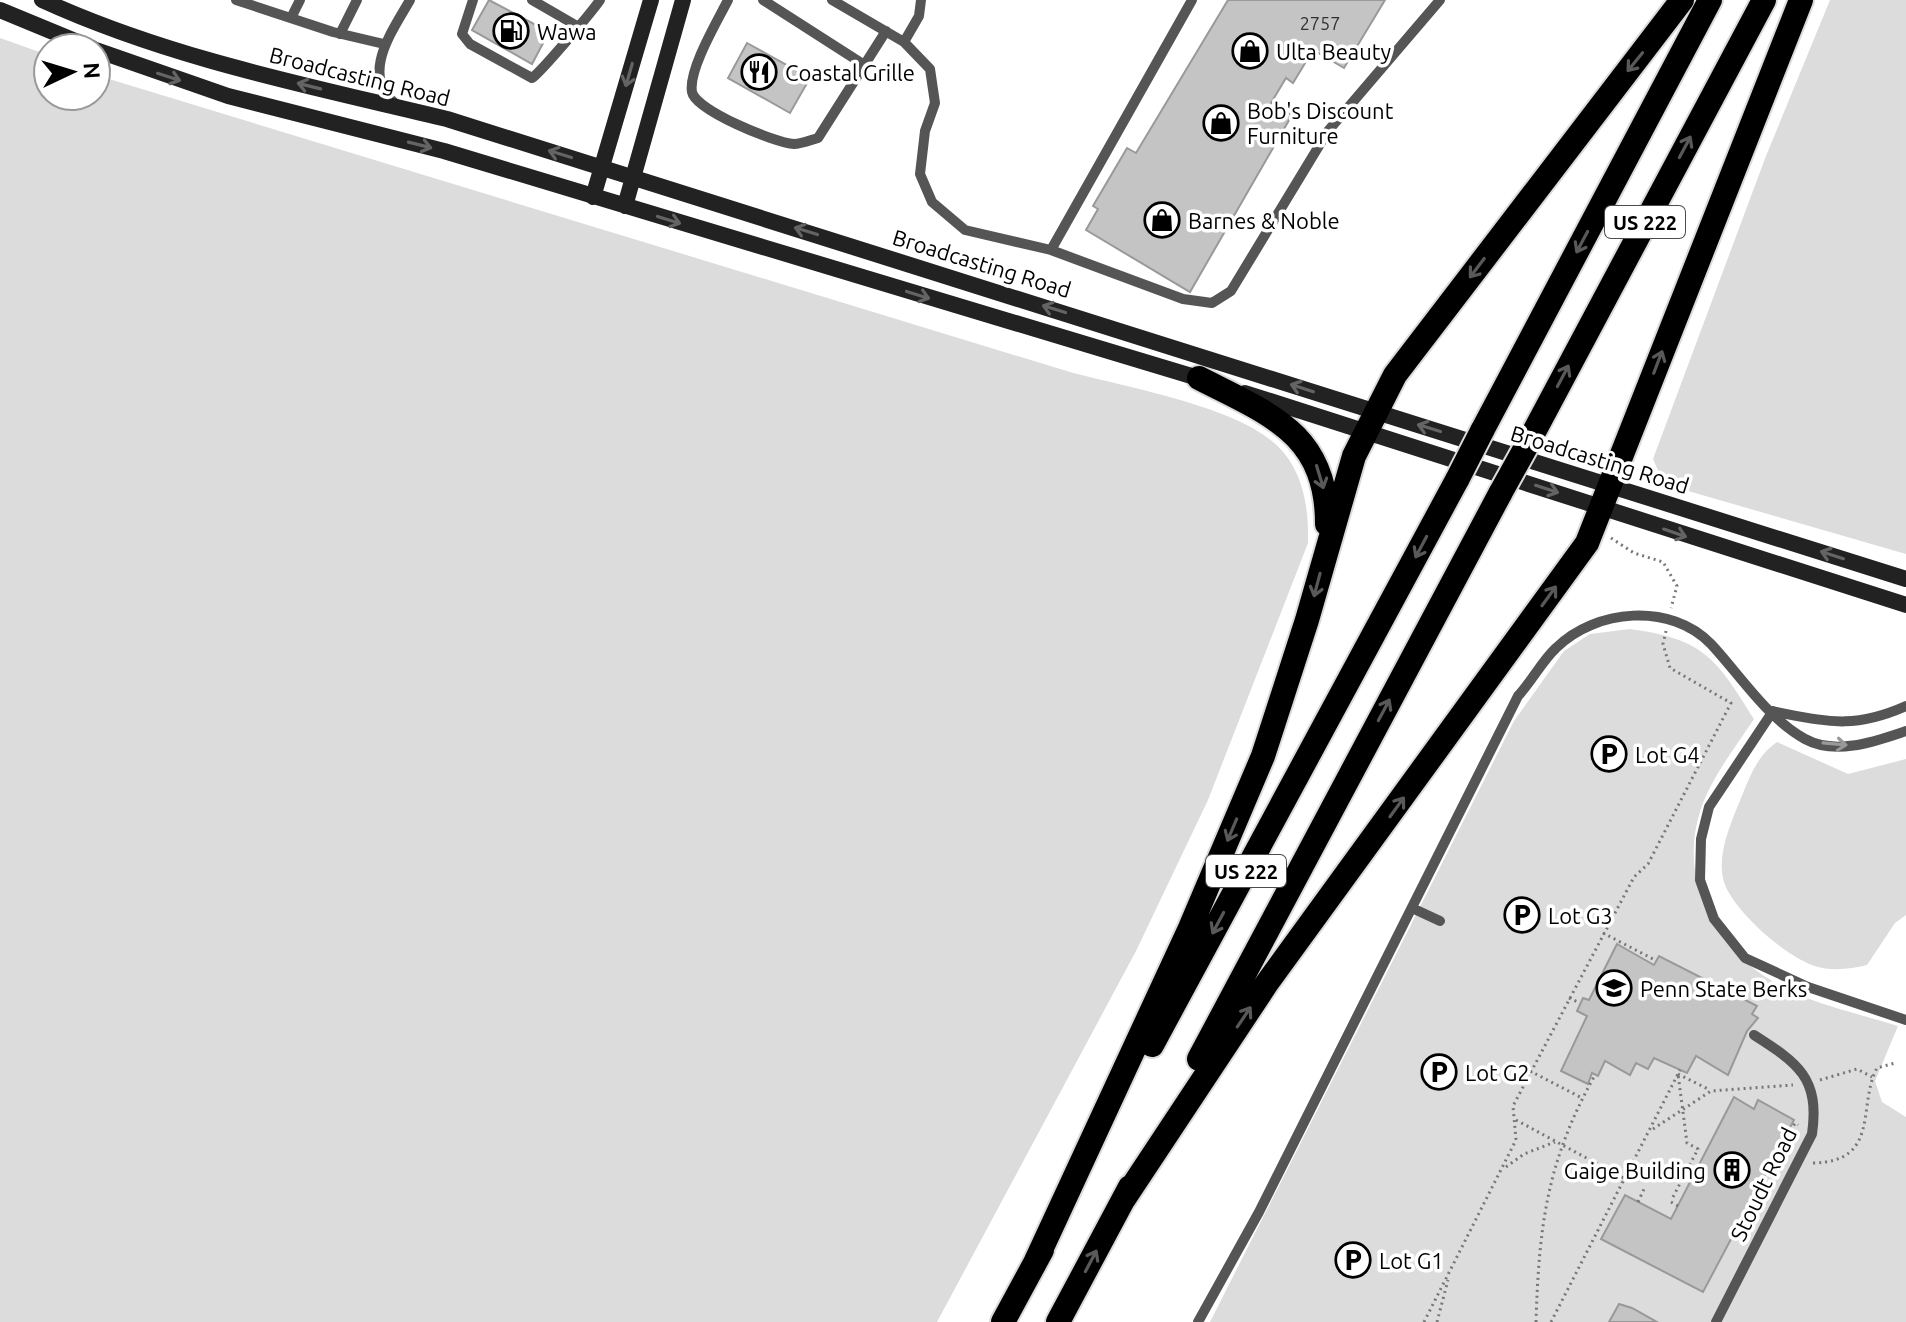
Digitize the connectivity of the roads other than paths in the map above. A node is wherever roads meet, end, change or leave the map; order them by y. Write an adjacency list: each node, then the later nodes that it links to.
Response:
1 (42, 0): 33 (main road, Broadcasting Road, one-way to 1)
2 (236, 0): 24 (lane)
3 (300, 0): 24 (lane)
4 (357, 0): 28 (lane)
5 (410, 0): 30 (lane)
6 (473, 0): 25 (lane)
7 (532, 0): 25 (lane)
8 (600, 0): 25 (lane)
9 (651, 0): 34 (main road, one-way to 34)
10 (683, 0): 35 (main road)
11 (728, 0): 32 (lane)
12 (763, 0): 32 (lane)
13 (832, 0): 23 (lane)
14 (859, 0): 23 (lane)
15 (921, 0): 29 (lane)
16 (1192, 0): 38 (lane)
17 (1440, 0): 38 (lane)
18 (1682, 0): 40 (highway, one-way to 40)
19 (1710, 0): 55 (highway, US 222, one-way to 55, bridge)
20 (1764, 0): 54 (highway, US 222, one-way to 20, bridge)
21 (1801, 0): 41 (highway, one-way to 21)
22 (0, 10): 27 (main road, Broadcasting Road)
23 (852, 12): 26 (lane)
24 (291, 18): 28 (lane)
25 (577, 26)
26 (886, 31): 29 (lane); 32 (lane)
27 (53, 32)
28 (340, 34): 30 (lane)
29 (904, 42): 38 (lane)
30 (384, 44): 33 (lane)
31 (112, 55): 36 (main road, Broadcasting Road, one-way to 36)
32 (866, 66)
33 (404, 109): 34 (main road, Broadcasting Road, one-way to 33)
34 (601, 167): 35 (main road, Broadcasting Road); 36 (main road)
35 (634, 178): 37 (main road); 40 (main road, Broadcasting Road, one-way to 35)
36 (593, 197): 37 (main road, Broadcasting Road)
37 (625, 206): 39 (main road, Broadcasting Road, one-way to 39)
38 (1051, 250)
39 (1199, 378): 40 (main road, Broadcasting Road); 42 (highway, one-way to 42)
40 (1371, 421): 41 (main road, Broadcasting Road, one-way to 41); 41 (main road, Broadcasting Road, one-way to 40); 42 (highway)
41 (1602, 506): 43 (main road, Broadcasting Road, one-way to 41); 44 (main road, Broadcasting Road, one-way to 44); 54 (highway, one-way to 41)
42 (1326, 553): 55 (highway, one-way to 55)
43 (1906, 579)
44 (1886, 599): 45 (main road, Broadcasting Road); 46 (lane)
45 (1906, 605)
46 (1906, 614)
47 (1906, 706): 48 (lane)
48 (1773, 711): 49 (lane, one-way to 49); 50 (lane); 52 (lane)
49 (1906, 731)
50 (1412, 908): 51 (lane); 58 (lane)
51 (1440, 921)
52 (1906, 1020)
53 (1754, 1035): 59 (lane, Stoudt Road)
54 (1124, 1199): 57 (highway, US 222, one-way to 54)
55 (1034, 1265): 56 (highway, US 222)
56 (1003, 1322)
57 (1058, 1322)
58 (1198, 1322)
59 (1716, 1322)

